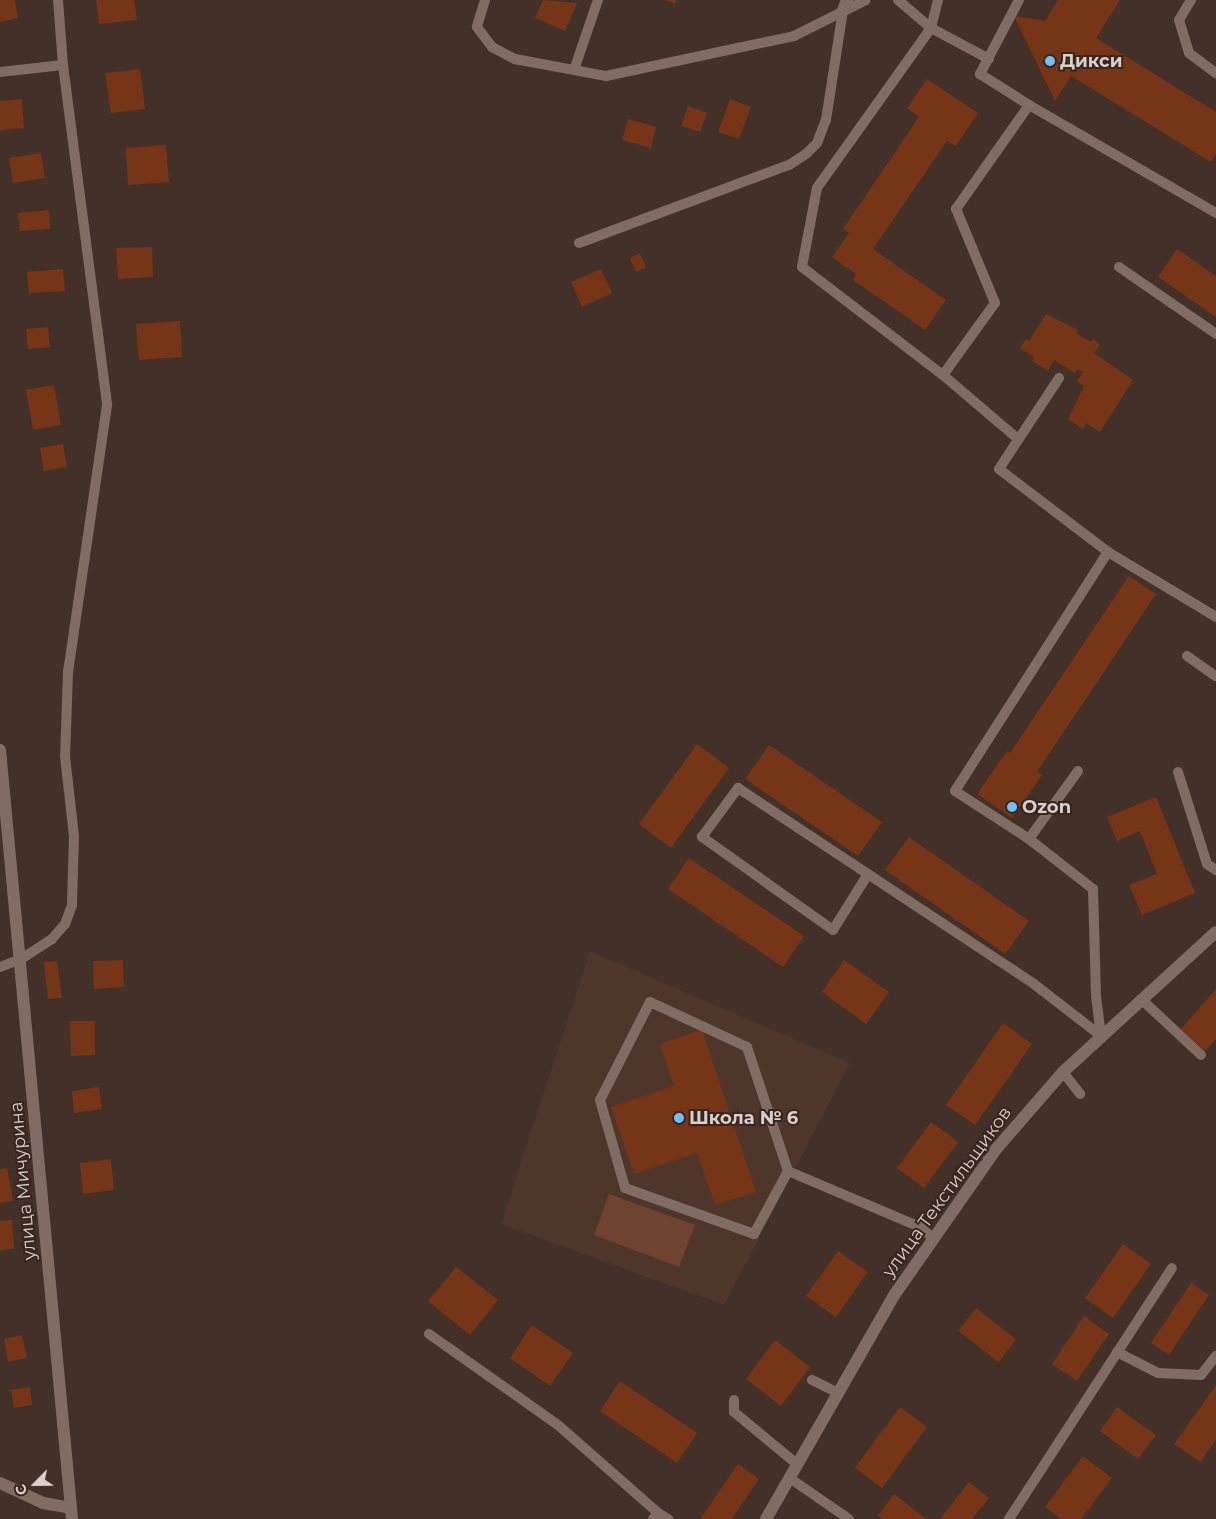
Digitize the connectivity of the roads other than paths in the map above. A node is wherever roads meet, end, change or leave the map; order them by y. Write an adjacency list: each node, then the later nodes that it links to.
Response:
1 (58, 0): 12 (lane)
2 (485, 0): 13 (lane)
3 (598, 0): 13 (lane)
4 (866, 0): 9 (lane)
5 (898, 0): 10 (lane)
6 (938, 0): 10 (lane)
7 (1019, 0): 11 (lane)
8 (1191, 0): 15 (lane)
9 (845, 5): 13 (lane); 18 (lane)
10 (931, 28): 11 (lane); 21 (lane)
11 (988, 59): 16 (lane)
12 (63, 65): 14 (lane); 35 (lane)
13 (574, 70)
14 (0, 72)
15 (1216, 73)
16 (1029, 105): 17 (lane); 21 (lane)
17 (1216, 213)
18 (579, 243)
19 (1119, 267): 20 (lane)
20 (1216, 334)
21 (943, 375): 23 (lane)
22 (1059, 378): 23 (lane)
23 (1018, 439): 24 (lane)
24 (1108, 552): 25 (lane); 31 (lane)
25 (1216, 617)
26 (1187, 656): 27 (lane)
27 (1216, 676)
28 (0, 750): 35 (street, улица Мичурина)
29 (1078, 771): 31 (lane)
30 (1178, 772): 32 (lane)
31 (1029, 839): 38 (lane)
32 (1216, 870)
33 (868, 874): 33 (lane); 38 (lane)
34 (1216, 932): 37 (street, улица Текстильщиков)
35 (21, 960): 36 (lane); 54 (street, улица Мичурина)
36 (0, 967)
37 (1141, 998): 38 (street, улица Текстильщиков); 39 (lane)
38 (1101, 1036): 40 (street, улица Текстильщиков)
39 (1201, 1055)
40 (1063, 1072): 41 (lane); 43 (street, улица Текстильщиков)
41 (1080, 1094)
42 (788, 1171): 42 (lane); 43 (lane)
43 (932, 1236): 49 (street, улица Текстильщиков)
44 (1172, 1268): 46 (lane)
45 (429, 1334): 55 (lane)
46 (1117, 1352): 47 (lane); 59 (lane)
47 (1216, 1356)
48 (812, 1380): 49 (lane)
49 (838, 1393): 51 (street, улица Текстильщиков)
50 (734, 1400): 51 (lane)
51 (798, 1465): 52 (street, улица Текстильщиков)
52 (791, 1479): 57 (street, улица Текстильщиков); 58 (lane)
53 (0, 1483): 54 (street)
54 (71, 1513)
55 (656, 1516): 56 (lane)
56 (668, 1519)
57 (766, 1519)
58 (849, 1519)
59 (1008, 1519)

